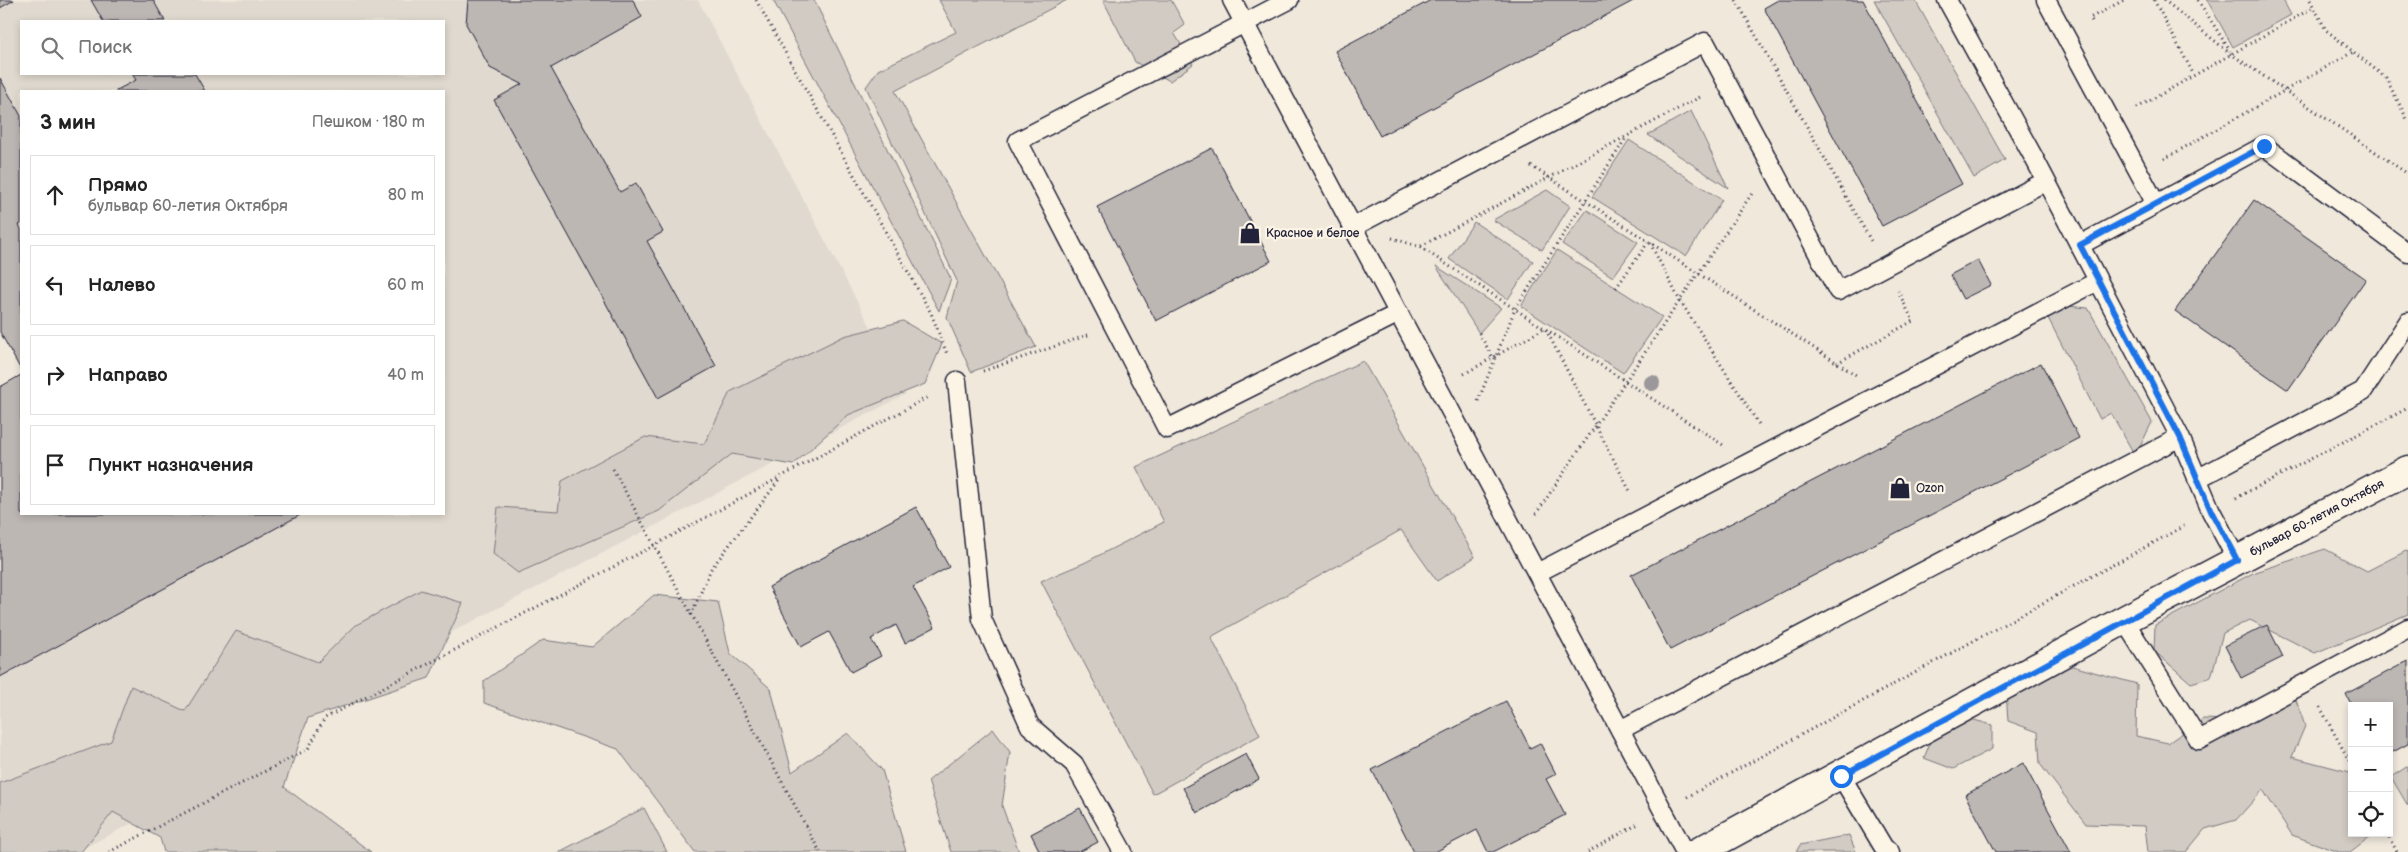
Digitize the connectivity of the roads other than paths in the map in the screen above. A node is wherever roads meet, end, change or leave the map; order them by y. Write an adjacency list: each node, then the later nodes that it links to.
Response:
1 (1232, 0): 5 (lane)
2 (1289, 0): 5 (lane)
3 (1946, 0): 6 (lane)
4 (2046, 0): 7 (lane)
5 (1245, 24): 8 (lane); 12 (lane)
6 (2046, 181): 8 (lane); 9 (lane)
7 (2156, 204): 9 (lane); 10 (lane)
8 (1353, 227): 12 (lane)
9 (2080, 245): 11 (lane)
10 (2408, 253)
11 (2098, 281): 15 (lane); 19 (lane)
12 (1399, 314): 19 (lane)
13 (2408, 322): 17 (lane)
14 (957, 380): 24 (lane)
15 (2180, 437): 17 (lane); 22 (lane)
16 (2408, 470): 18 (street, бульвар 60-летия Октября)
17 (2197, 479): 18 (lane)
18 (2237, 560): 20 (street, бульвар 60-летия Октября)
19 (1537, 573): 22 (lane)
20 (2124, 620): 21 (lane); 23 (street, бульвар 60-летия Октября)
21 (2408, 628)
22 (1620, 730): 25 (lane)
23 (1841, 776): 26 (street, бульвар 60-летия Октября); 27 (lane)
24 (1123, 852)
25 (1685, 852)
26 (1698, 852)
27 (1890, 852)

